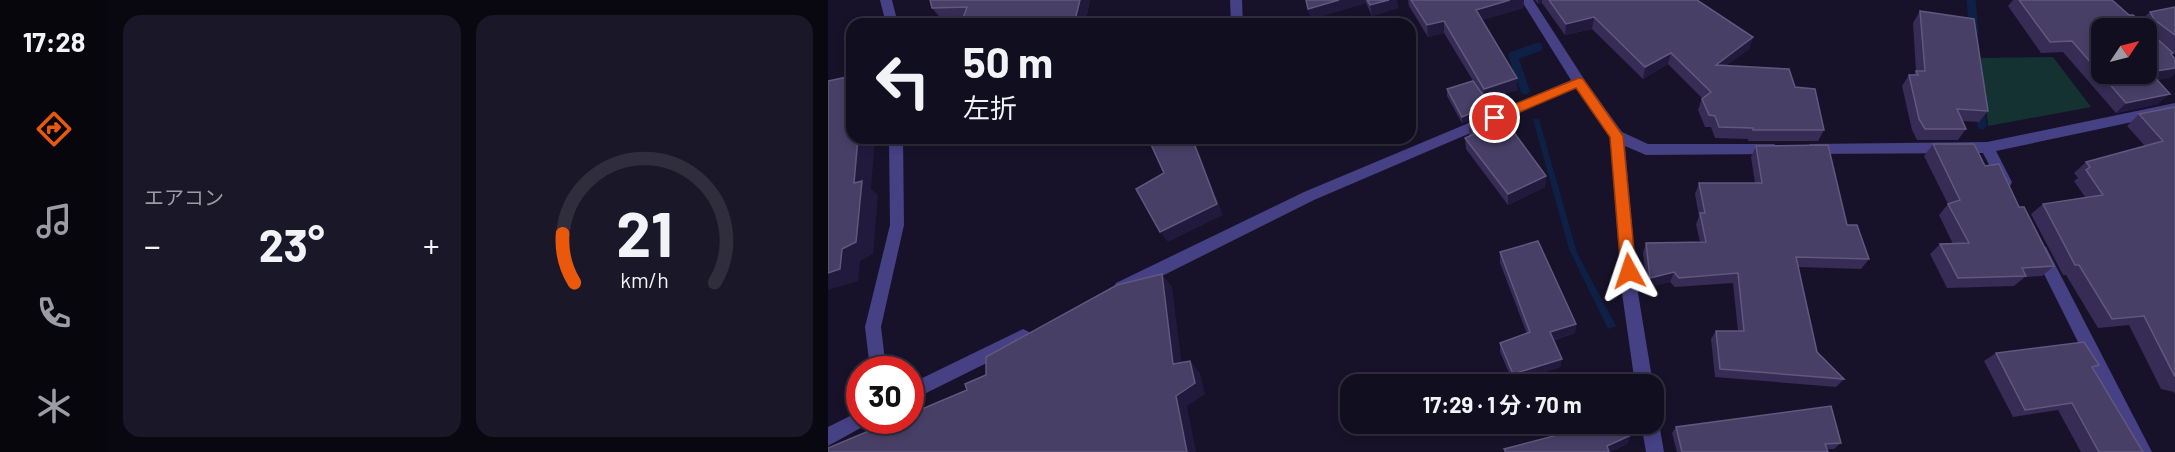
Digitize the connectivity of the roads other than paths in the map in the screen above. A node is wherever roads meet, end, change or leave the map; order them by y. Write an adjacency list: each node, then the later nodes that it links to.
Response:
1 (886, 0): 4 (street)
2 (1236, 0): 5 (street)
3 (1527, 0): 6 (street)
4 (890, 18)
5 (1237, 18)
6 (1579, 82): 8 (street); 13 (street)
7 (2175, 108): 10 (street)
8 (1617, 136): 10 (street); 16 (street)
9 (896, 144): 15 (street)
10 (1987, 147): 11 (street)
11 (2014, 199)
12 (2036, 242): 22 (street)
13 (1104, 297)
14 (1040, 329): 17 (street)
15 (876, 356)
16 (1642, 374)
17 (924, 386)
18 (846, 427): 20 (street)
19 (1652, 434): 21 (street)
20 (828, 437)
21 (1655, 452)
22 (2144, 452)

